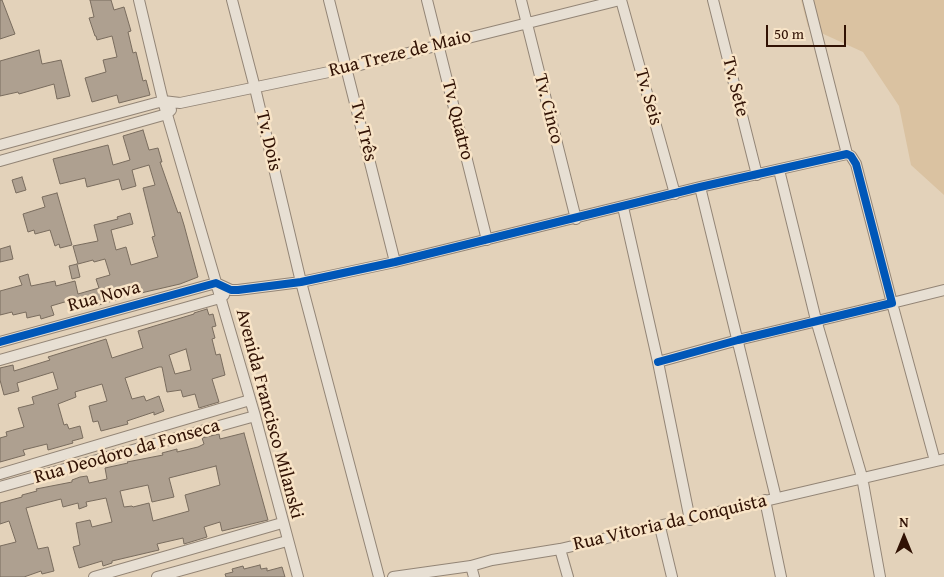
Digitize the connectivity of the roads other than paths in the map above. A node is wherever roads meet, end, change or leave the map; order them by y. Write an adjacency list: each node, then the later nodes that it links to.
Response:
1 (139, 0): 13 (street, Avenida Francisco Milanski)
2 (232, 0): 12 (street, Tv. Dois)
3 (329, 0): 11 (street, Tv. Três)
4 (427, 0): 10 (street, Tv. Quatro)
5 (521, 0): 9 (street, Tv. Cinco)
6 (620, 0): 9 (street, Rua Treze de Maio); 22 (street, Tv. Seis)
7 (713, 0): 20 (street, Tv. Sete)
8 (808, 0): 17 (street)
9 (527, 24): 10 (street, Rua Treze de Maio); 24 (street, Tv. Cinco)
10 (438, 44): 11 (street, Rua Treze de Maio); 25 (street, Tv. Quatro)
11 (348, 68): 12 (street, Rua Treze de Maio); 26 (street, Tv. Três)
12 (255, 88): 14 (street, Rua Treze de Maio); 27 (street, Tv. Dois)
13 (163, 101): 14 (street, Rua Treze de Maio); 15 (street, Avenida Francisco Milanski); 16 (street, Rua Treze de Maio)
14 (180, 103): 15 (street, Rua Treze de Maio)
15 (167, 114): 18 (street, Rua Treze de Maio); 28 (street, Avenida Francisco Milanski)
16 (0, 145)
17 (847, 154): 19 (street); 32 (street)
18 (0, 161)
19 (779, 170): 20 (street); 33 (street)
20 (757, 175): 21 (street)
21 (700, 188): 22 (street); 34 (street)
22 (675, 194): 23 (street)
23 (623, 208): 24 (street); 37 (street)
24 (576, 219): 25 (street)
25 (487, 240): 26 (street)
26 (395, 262): 27 (street)
27 (301, 282): 29 (street); 55 (street, Tv. Dois)
28 (216, 283): 29 (street); 31 (street, Avenida Francisco Milanski); 35 (street, Rua Nova)
29 (231, 290): 31 (street)
30 (944, 290): 32 (street)
31 (220, 298): 36 (street, Rua Nova); 38 (street, Avenida Francisco Milanski)
32 (892, 303): 33 (street); 40 (street)
33 (816, 320): 34 (street); 42 (street)
34 (738, 340): 37 (street); 44 (street)
35 (0, 342)
36 (0, 360)
37 (658, 362): 46 (street)
38 (250, 400): 39 (street, Avenida Francisco Milanski); 41 (street, Rua Deodoro da Fonseca)
39 (255, 416): 43 (street, Rua Deodoro da Fonseca); 47 (street, Avenida Francisco Milanski)
40 (940, 460): 42 (street, Rua Vitoria da Conquista)
41 (0, 474)
42 (862, 478): 44 (street, Rua Vitoria da Conquista); 61 (street)
43 (0, 487)
44 (776, 498): 45 (street, Rua Vitoria da Conquista)
45 (765, 500): 46 (street, Rua Vitoria da Conquista); 60 (street)
46 (690, 520): 48 (street, Rua Vitoria da Conquista)
47 (282, 523): 49 (street, Avenida Francisco Milanski); 52 (street)
48 (660, 527): 50 (street, Rua Vitoria da Conquista); 59 (street)
49 (287, 541): 53 (street); 54 (street, Avenida Francisco Milanski)
50 (560, 549): 51 (street, Rua Vitoria da Conquista); 58 (street)
51 (471, 566): 56 (street, Rua Vitoria da Conquista); 57 (street)
52 (94, 577)
53 (157, 577)
54 (298, 577)
55 (379, 577)
56 (393, 577)
57 (474, 577)
58 (568, 577)
59 (672, 577)
60 (781, 577)
61 (880, 577)

